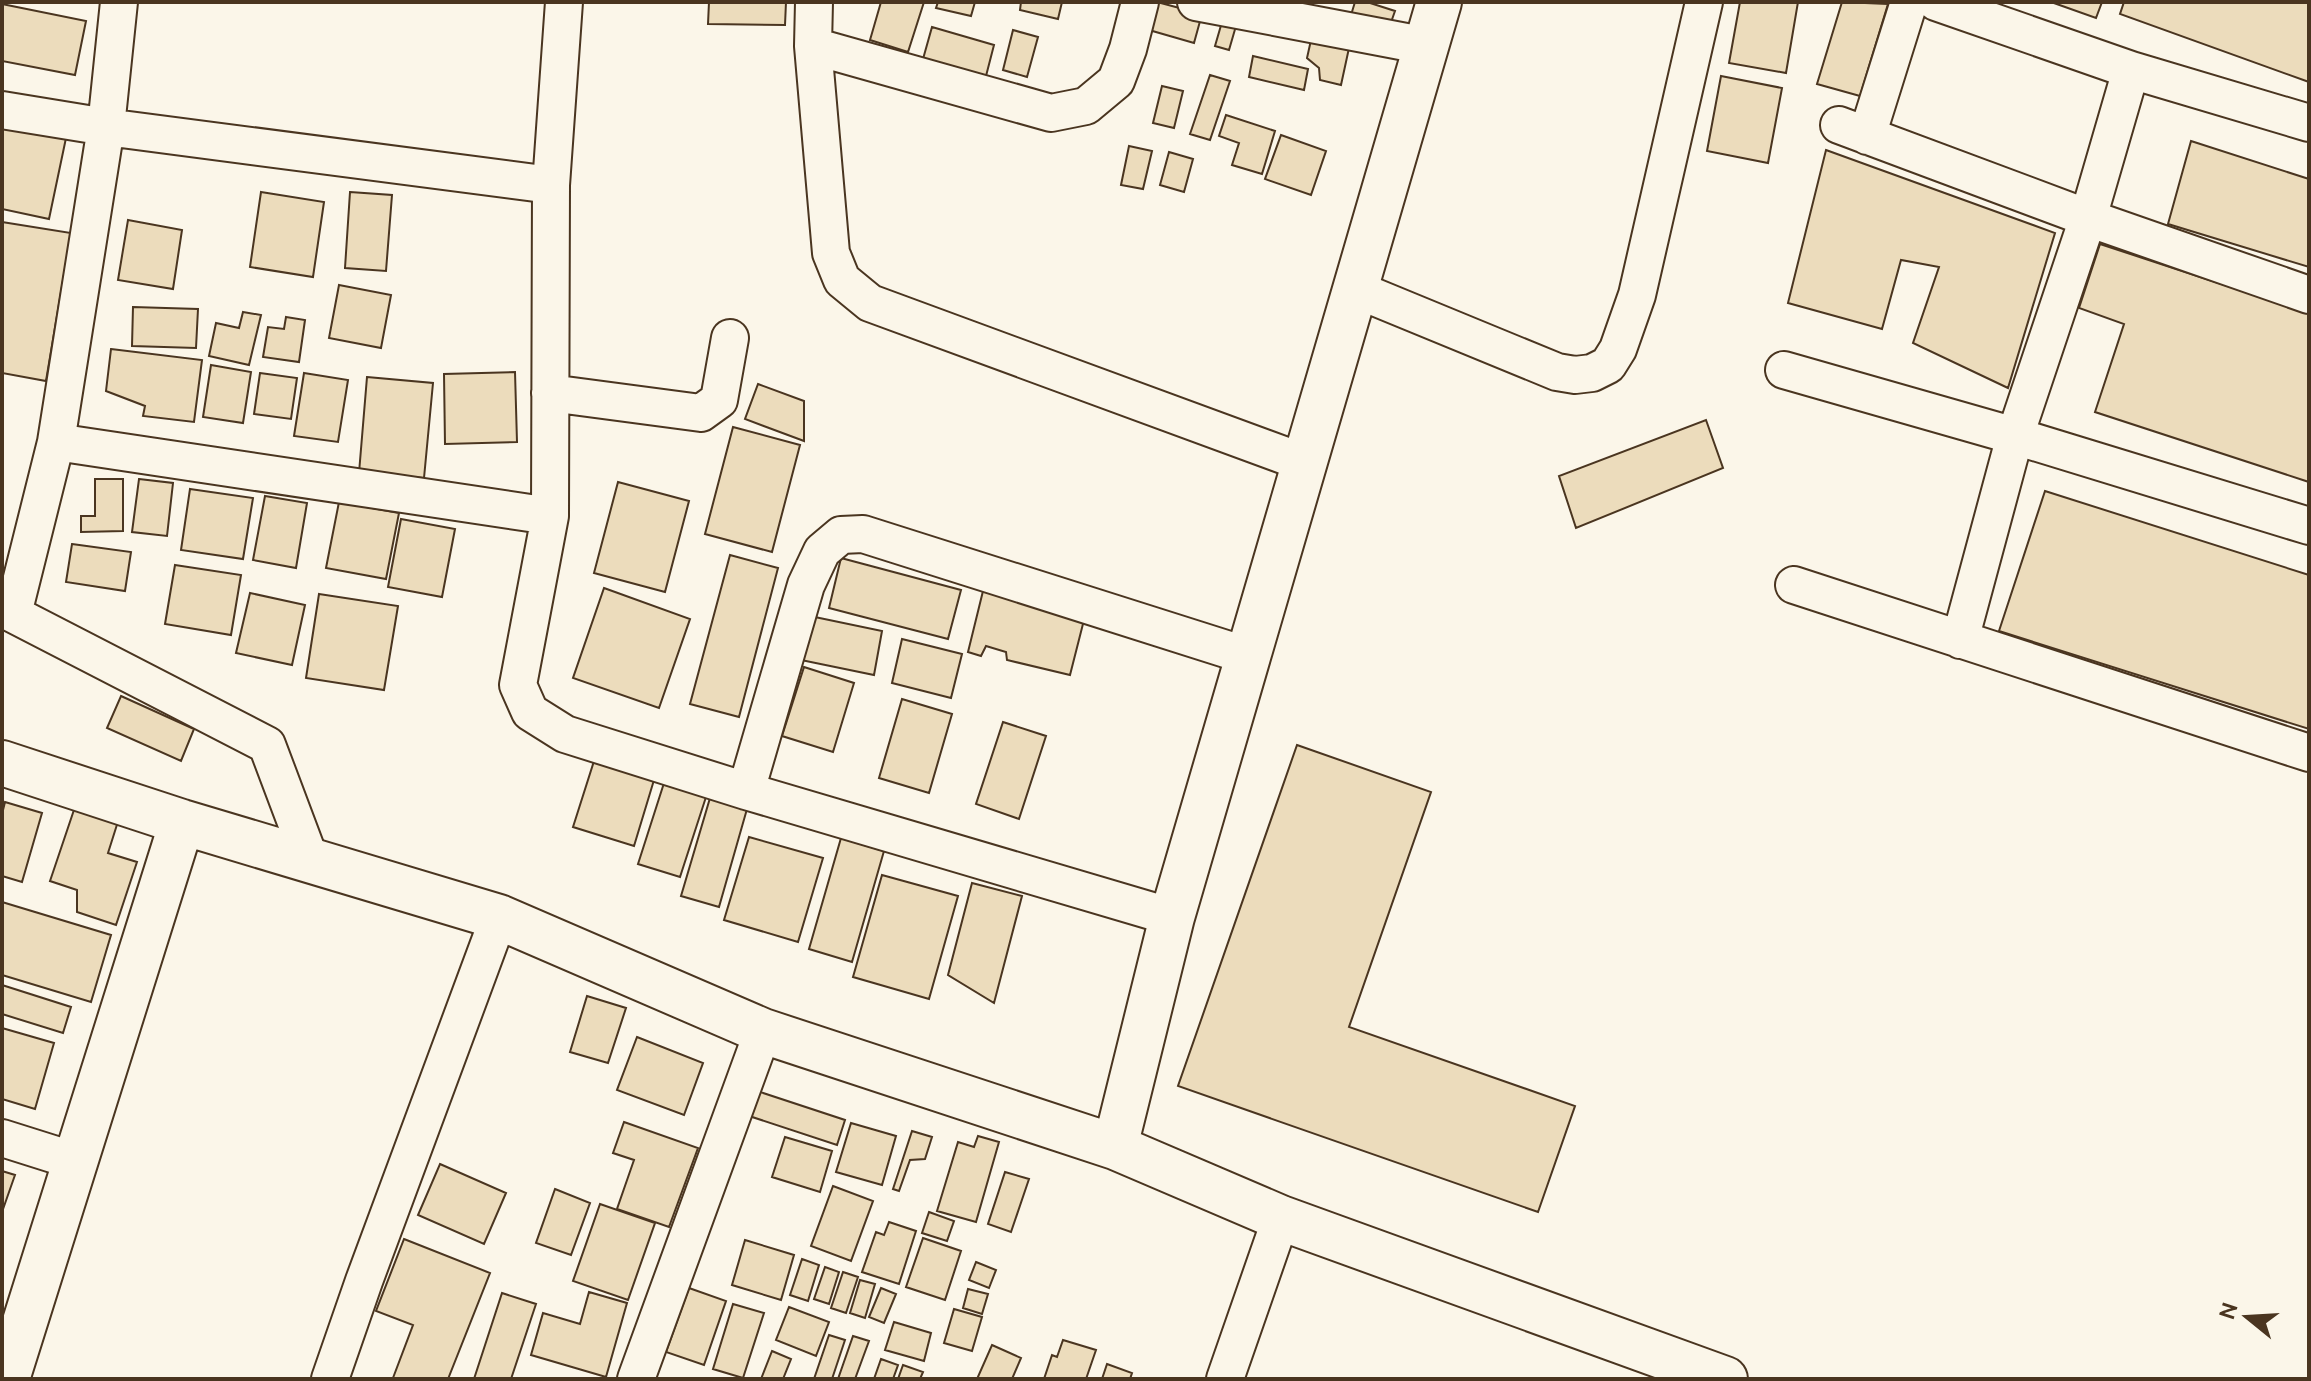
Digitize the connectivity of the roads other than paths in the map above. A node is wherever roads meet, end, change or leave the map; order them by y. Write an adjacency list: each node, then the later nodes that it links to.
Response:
1 (119, 2): 15 (street)
2 (564, 2): 16 (street)
3 (814, 2): 10 (street)
4 (1140, 2): 10 (street)
5 (1196, 2): 11 (street)
6 (1439, 2): 11 (street)
7 (1704, 2): 18 (street)
8 (1909, 2): 17 (street)
9 (1936, 2): 12 (street)
10 (813, 46): 25 (street)
11 (1427, 46): 18 (street)
12 (2131, 70): 14 (street); 17 (street)
13 (2, 110): 15 (street)
14 (2309, 123)
15 (106, 127): 16 (street); 24 (street)
16 (551, 185): 22 (street)
17 (2088, 218): 19 (street); 23 (street)
18 (1355, 289): 25 (street)
19 (2309, 295)
20 (730, 338): 22 (street)
21 (1784, 370): 23 (street)
22 (550, 393): 26 (street)
23 (2015, 436): 27 (street); 30 (street)
24 (56, 442): 26 (street); 29 (street)
25 (1305, 463): 31 (street)
26 (550, 516): 34 (street)
27 (2309, 526)
28 (1794, 585): 30 (street)
29 (8, 612): 36 (street)
30 (1960, 640): 32 (street)
31 (1248, 656): 34 (street); 38 (street)
32 (2309, 753)
33 (2, 763): 35 (street)
34 (746, 791): 38 (street)
35 (182, 822): 36 (street); 42 (street)
36 (311, 862): 37 (street)
37 (499, 917): 39 (street); 45 (street)
38 (1172, 917): 41 (street)
39 (763, 1031): 41 (street); 46 (street)
40 (2, 1138): 42 (street)
41 (1115, 1147): 43 (street)
42 (75, 1161): 44 (street)
43 (1281, 1218): 47 (street); 48 (street)
44 (7, 1379)
45 (330, 1379)
46 (636, 1379)
47 (1225, 1379)
48 (1725, 1379)

